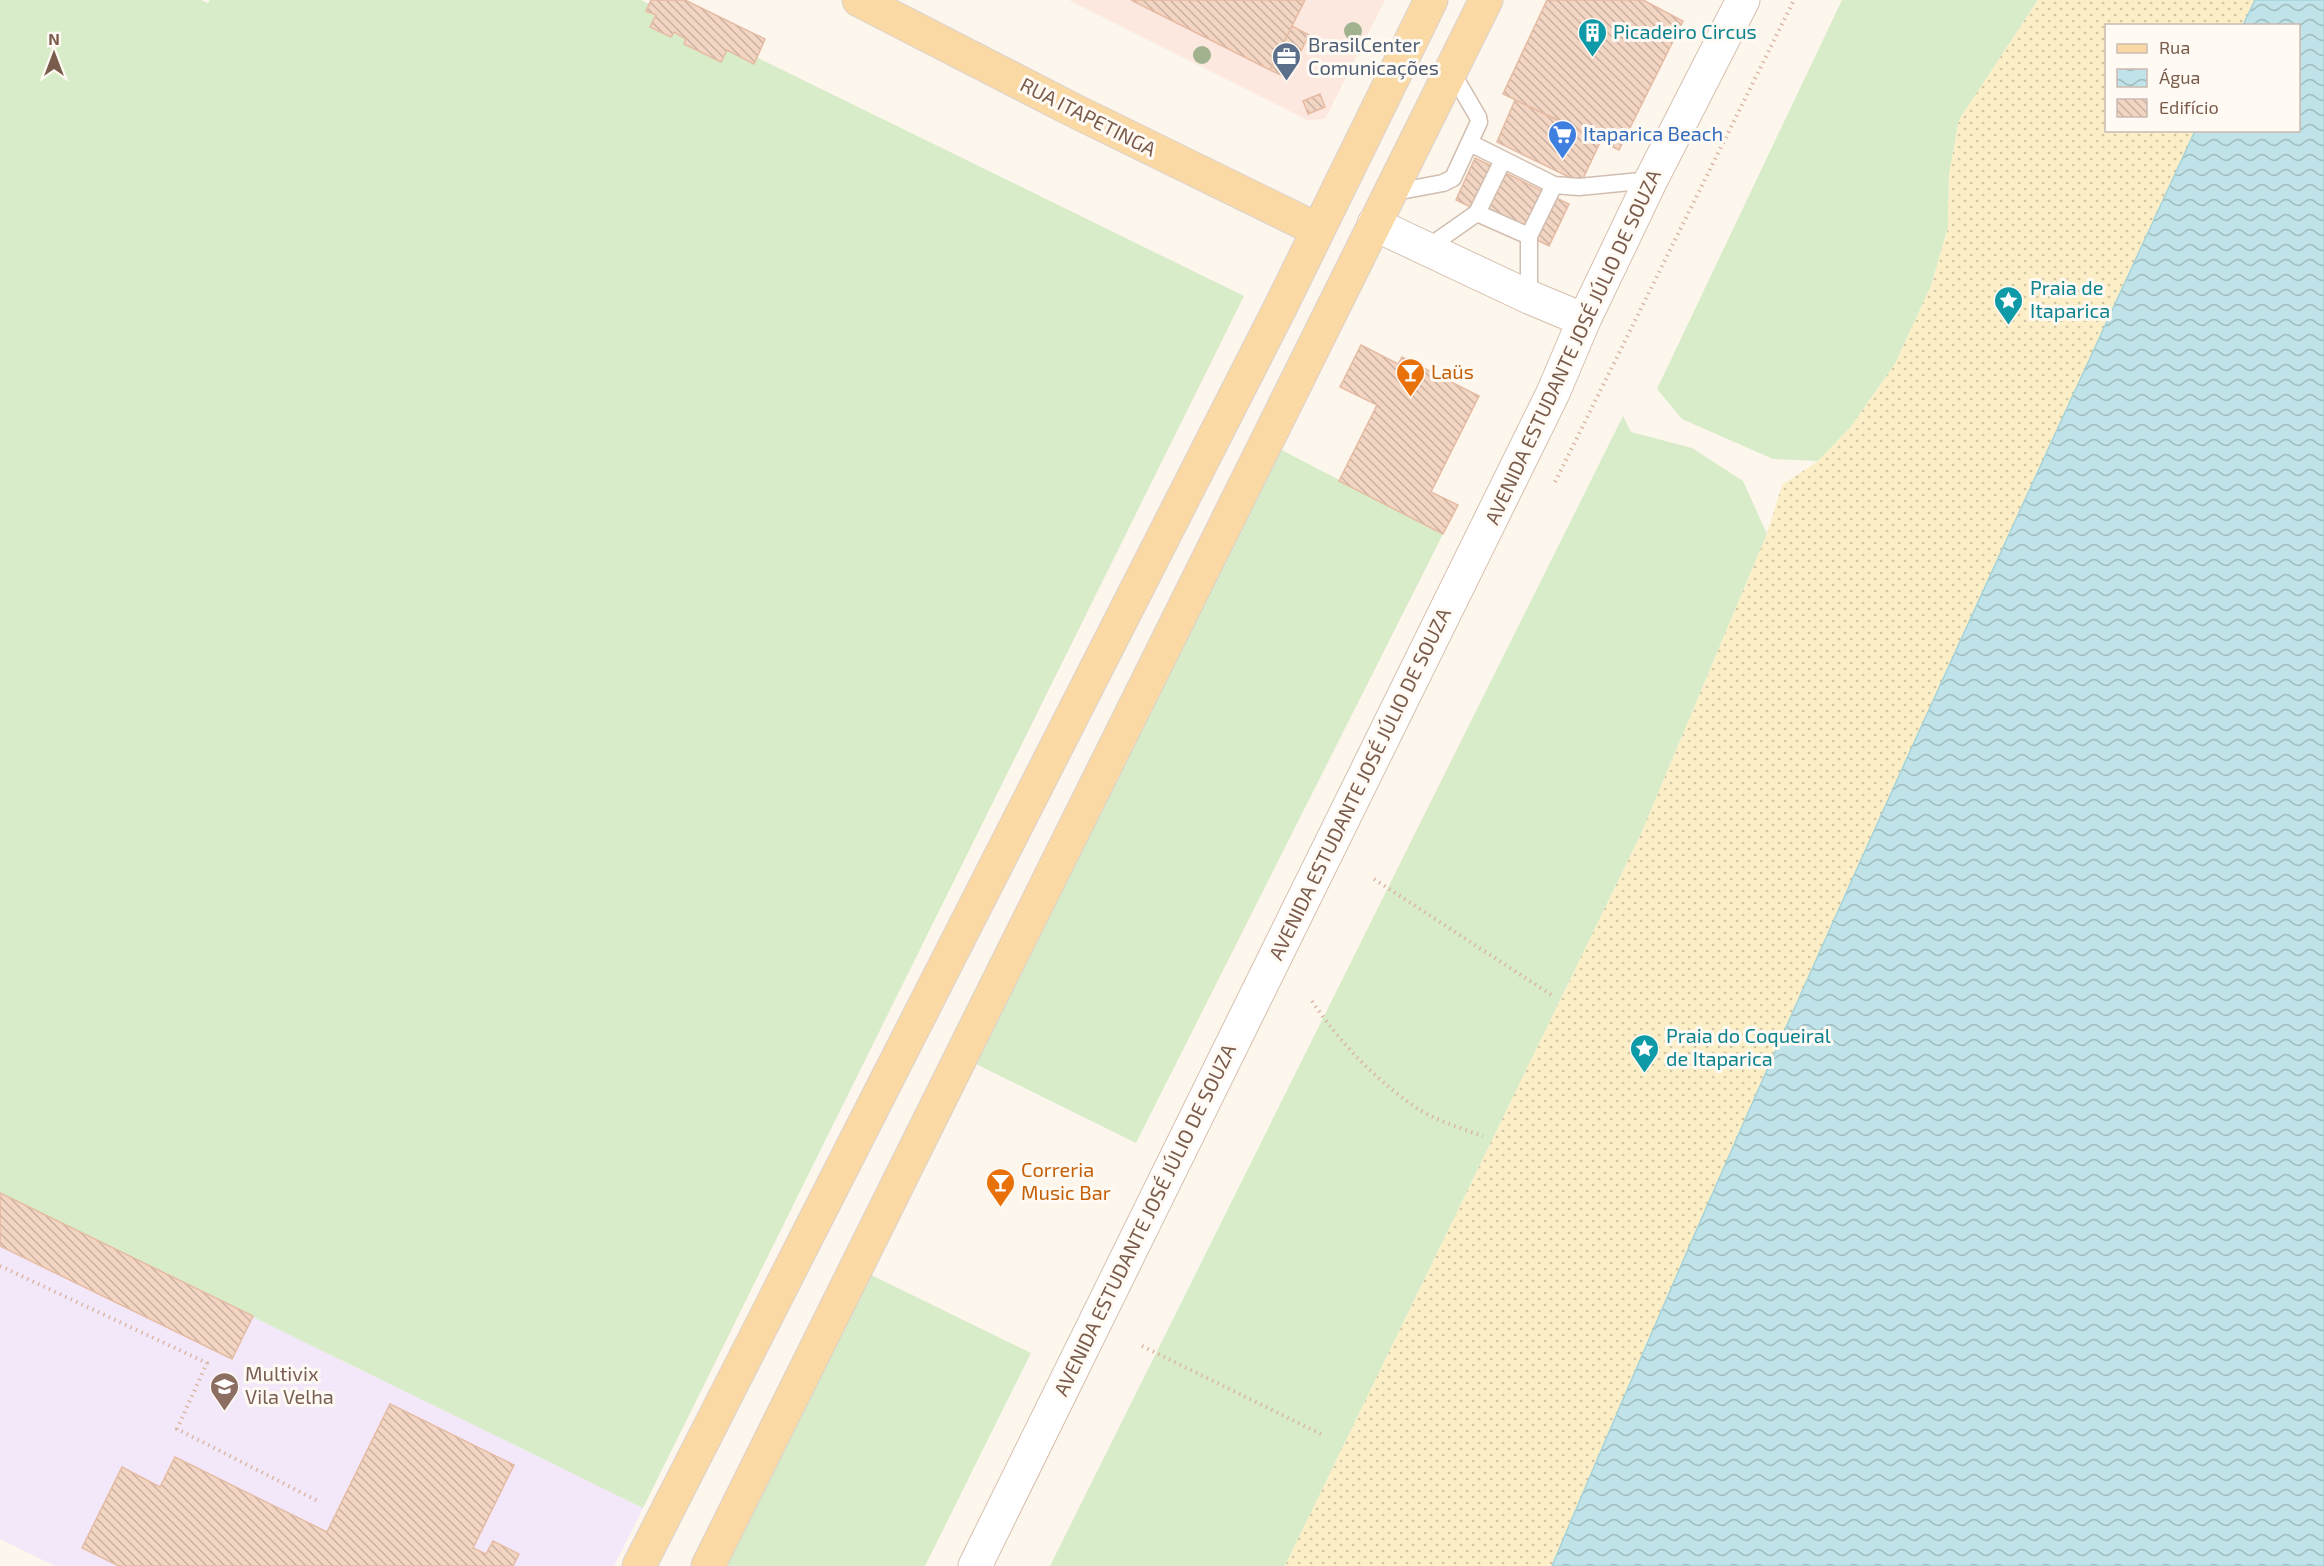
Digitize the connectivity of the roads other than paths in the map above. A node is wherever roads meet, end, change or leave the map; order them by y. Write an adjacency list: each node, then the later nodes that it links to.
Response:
1 (859, 0): 13 (main road, RUA ITAPETINGA)
2 (1431, 0): 13 (main road)
3 (1486, 0): 5 (main road)
4 (1743, 0): 8 (street, AVENIDA ESTUDANTE JOSÉ JÚLIO DE SOUZA)
5 (1451, 70): 6 (lane); 10 (main road)
6 (1470, 143): 7 (lane); 10 (lane)
7 (1503, 160): 9 (lane); 11 (lane)
8 (1652, 180): 9 (lane); 17 (street, AVENIDA ESTUDANTE JOSÉ JÚLIO DE SOUZA)
9 (1554, 185): 14 (lane)
10 (1389, 194): 12 (main road)
11 (1477, 213): 14 (lane); 15 (lane)
12 (1374, 224): 15 (street); 19 (main road)
13 (1318, 230): 18 (main road)
14 (1529, 237): 16 (lane)
15 (1427, 248): 16 (street)
16 (1529, 297): 17 (street)
17 (1584, 320): 20 (street, AVENIDA ESTUDANTE JOSÉ JÚLIO DE SOUZA)
18 (639, 1566)
19 (708, 1566)
20 (975, 1566)

